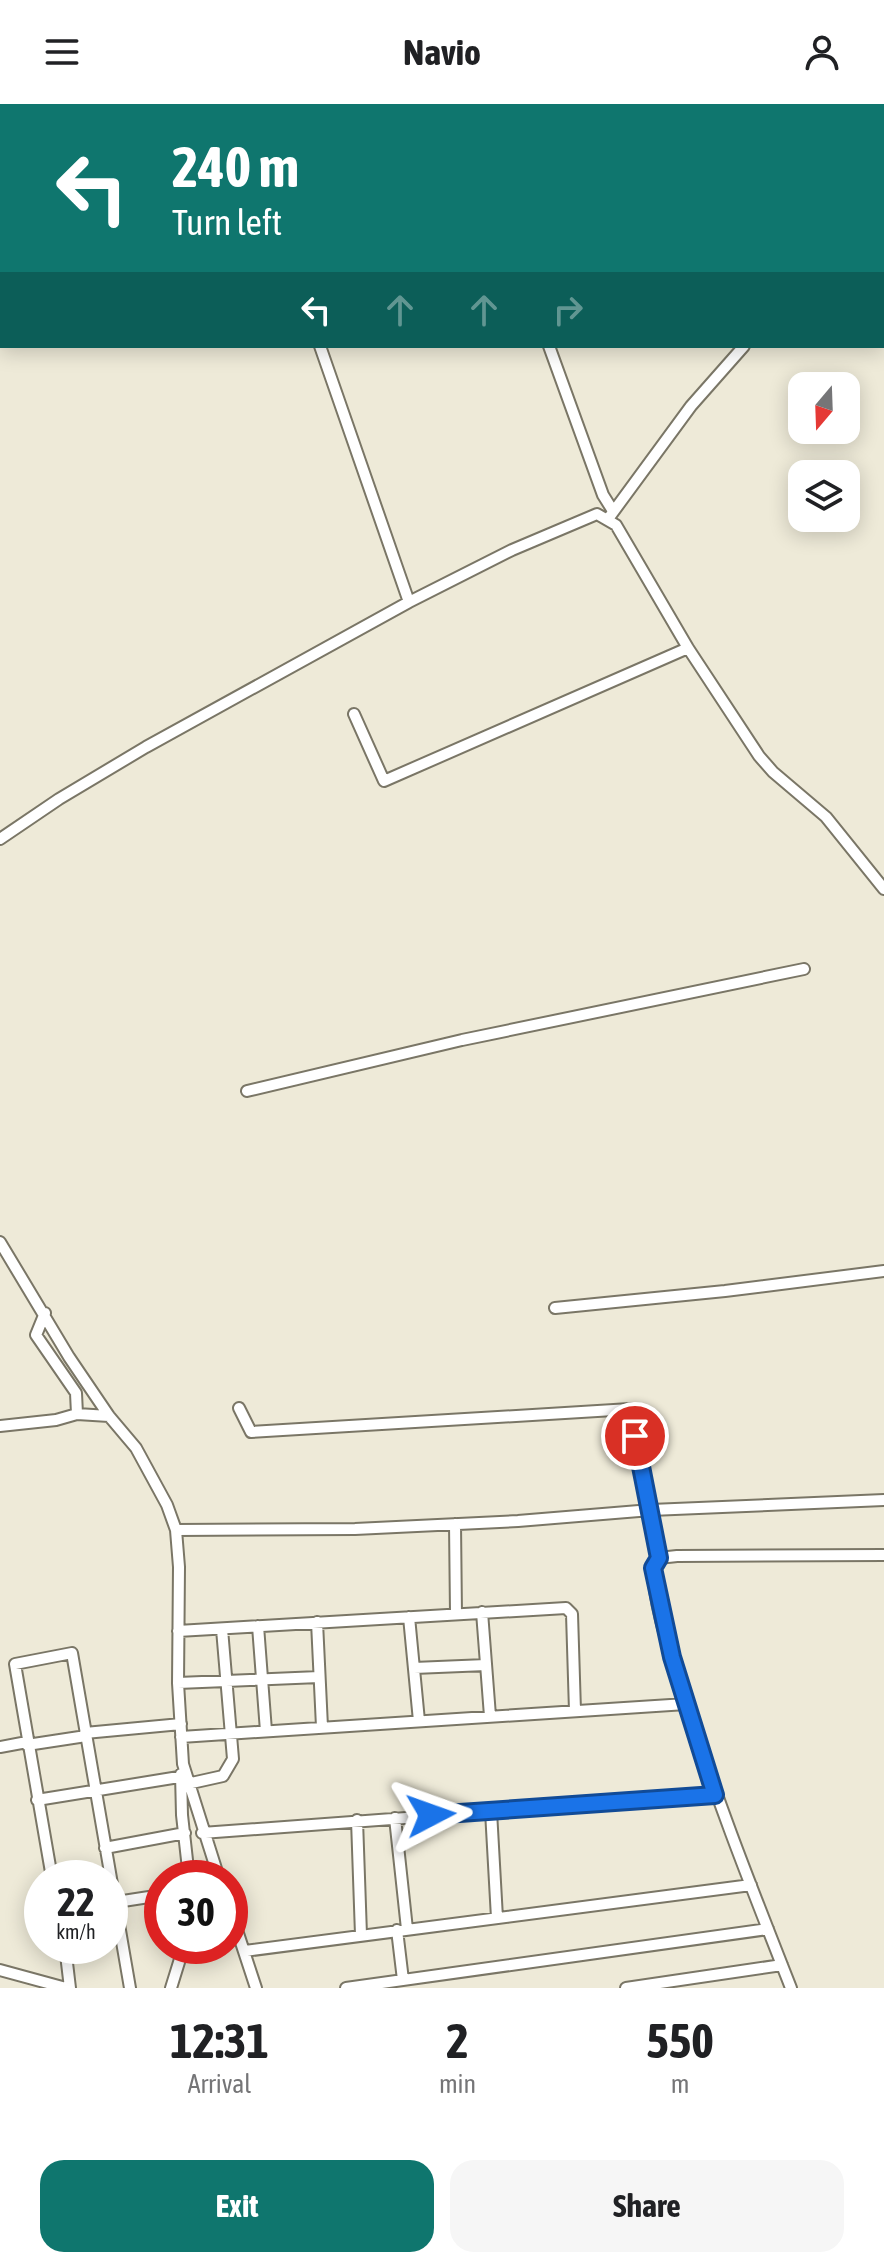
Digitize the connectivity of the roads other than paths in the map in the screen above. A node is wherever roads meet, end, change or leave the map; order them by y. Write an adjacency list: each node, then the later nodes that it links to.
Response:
1 (321, 348): 5 (street)
2 (550, 348): 4 (street)
3 (742, 348): 4 (street)
4 (610, 515): 5 (street); 6 (street)
5 (409, 602): 8 (street)
6 (688, 648): 7 (street); 9 (street)
7 (354, 714)
8 (0, 839)
9 (884, 889)
10 (804, 969): 11 (street)
11 (247, 1091)
12 (0, 1242): 15 (street)
13 (884, 1271): 14 (street)
14 (555, 1308)
15 (45, 1313): 17 (street); 18 (street)
16 (239, 1408): 21 (street)
17 (77, 1414): 18 (street); 19 (street)
18 (109, 1416): 23 (street)
19 (0, 1426)
20 (884, 1500): 21 (street)
21 (651, 1510): 22 (street); 25 (street)
22 (455, 1524): 23 (street); 27 (street)
23 (176, 1530): 32 (street)
24 (884, 1555): 25 (street)
25 (659, 1558): 41 (street)
26 (482, 1612): 27 (street); 34 (street); 42 (street)
27 (456, 1614): 28 (street)
28 (409, 1617): 29 (street); 36 (street)
29 (317, 1622): 30 (street); 37 (street)
30 (258, 1626): 31 (street); 38 (street)
31 (222, 1629): 32 (street); 39 (street)
32 (178, 1631): 40 (street)
33 (15, 1664): 35 (street); 49 (street); 51 (street)
34 (486, 1665): 36 (street); 43 (street)
35 (0, 1666)
36 (414, 1668): 44 (street)
37 (319, 1677): 38 (street); 46 (street)
38 (262, 1680): 39 (street); 47 (street)
39 (226, 1681): 40 (street); 48 (street)
40 (178, 1683): 45 (street)
41 (686, 1704): 42 (street); 55 (street)
42 (575, 1711): 43 (street)
43 (490, 1716): 44 (street)
44 (419, 1721): 46 (street)
45 (181, 1724): 49 (street); 50 (street)
46 (322, 1727): 47 (street)
47 (266, 1731): 48 (street)
48 (230, 1733): 50 (street); 53 (street)
49 (86, 1735): 51 (street); 54 (street)
50 (181, 1737): 53 (street)
51 (27, 1743): 52 (street); 56 (street)
52 (0, 1747)
53 (185, 1779): 54 (street); 60 (street); 61 (street)
54 (95, 1790): 56 (street); 62 (street)
55 (715, 1795): 57 (street); 67 (street)
56 (37, 1800): 63 (street)
57 (491, 1811): 58 (street); 68 (street)
58 (395, 1818): 59 (street); 70 (street)
59 (357, 1820): 61 (street); 71 (street)
60 (185, 1833): 62 (street); 65 (street)
61 (202, 1833): 66 (street)
62 (105, 1848): 64 (street)
63 (49, 1860)
64 (107, 1860)
65 (187, 1860)
66 (212, 1860)
67 (751, 1885): 68 (street); 69 (street)
68 (497, 1918): 70 (street)
69 (768, 1929): 77 (street); 79 (street)
70 (402, 1930): 71 (street); 79 (street)
71 (361, 1935): 72 (street)
72 (248, 1951)
73 (248, 1961): 83 (street)
74 (66, 1964): 80 (street)
75 (125, 1964): 81 (street)
76 (178, 1964): 82 (street)
77 (782, 1965): 85 (street); 86 (street)
78 (0, 1970): 80 (street)
79 (407, 1982): 84 (street)
80 (68, 1988)
81 (130, 1988)
82 (171, 1988)
83 (256, 1988)
84 (346, 1988)
85 (626, 1988)
86 (791, 1988)

